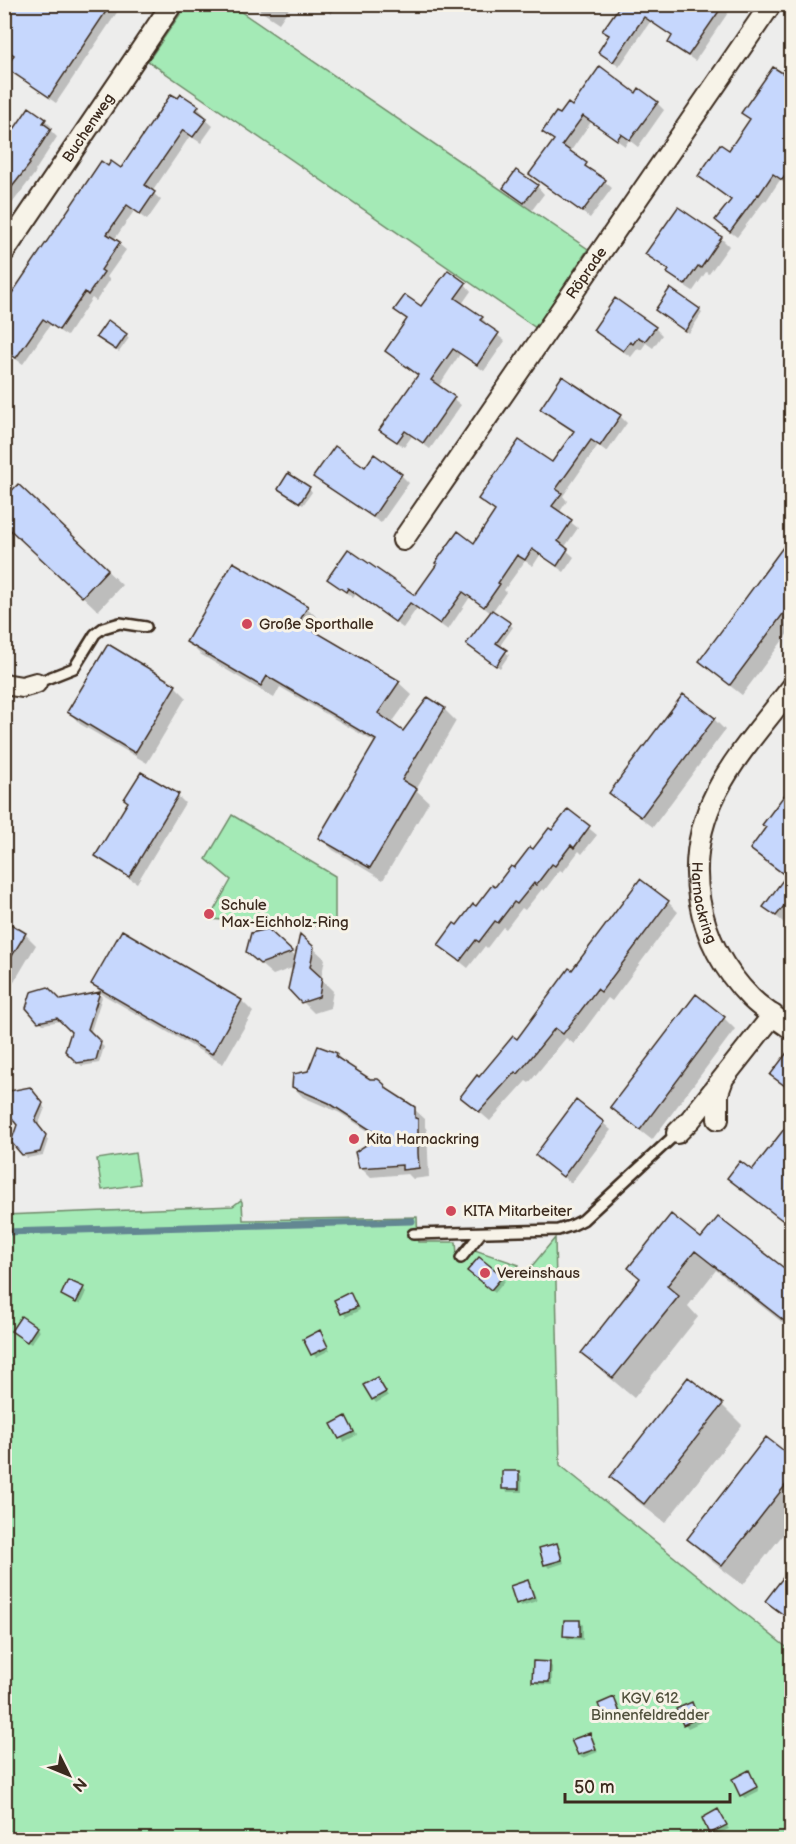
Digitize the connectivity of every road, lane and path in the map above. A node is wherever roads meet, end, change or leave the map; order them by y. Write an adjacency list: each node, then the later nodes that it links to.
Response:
1 (172, 4): 3 (street, Buchenweg)
2 (771, 4): 4 (street, Röprade)
3 (4, 252)
4 (403, 540)
5 (146, 627): 6 (lane)
6 (36, 683): 7 (street)
7 (4, 684)
8 (792, 687): 9 (street, Harnackring)
9 (772, 1015): 10 (street, Harnackring); 11 (street)
10 (792, 1029)
11 (726, 1075): 12 (street); 13 (street)
12 (718, 1119)
13 (677, 1133): 14 (lane)
14 (485, 1230): 15 (lane); 16 (lane)
15 (413, 1234)
16 (461, 1258)

